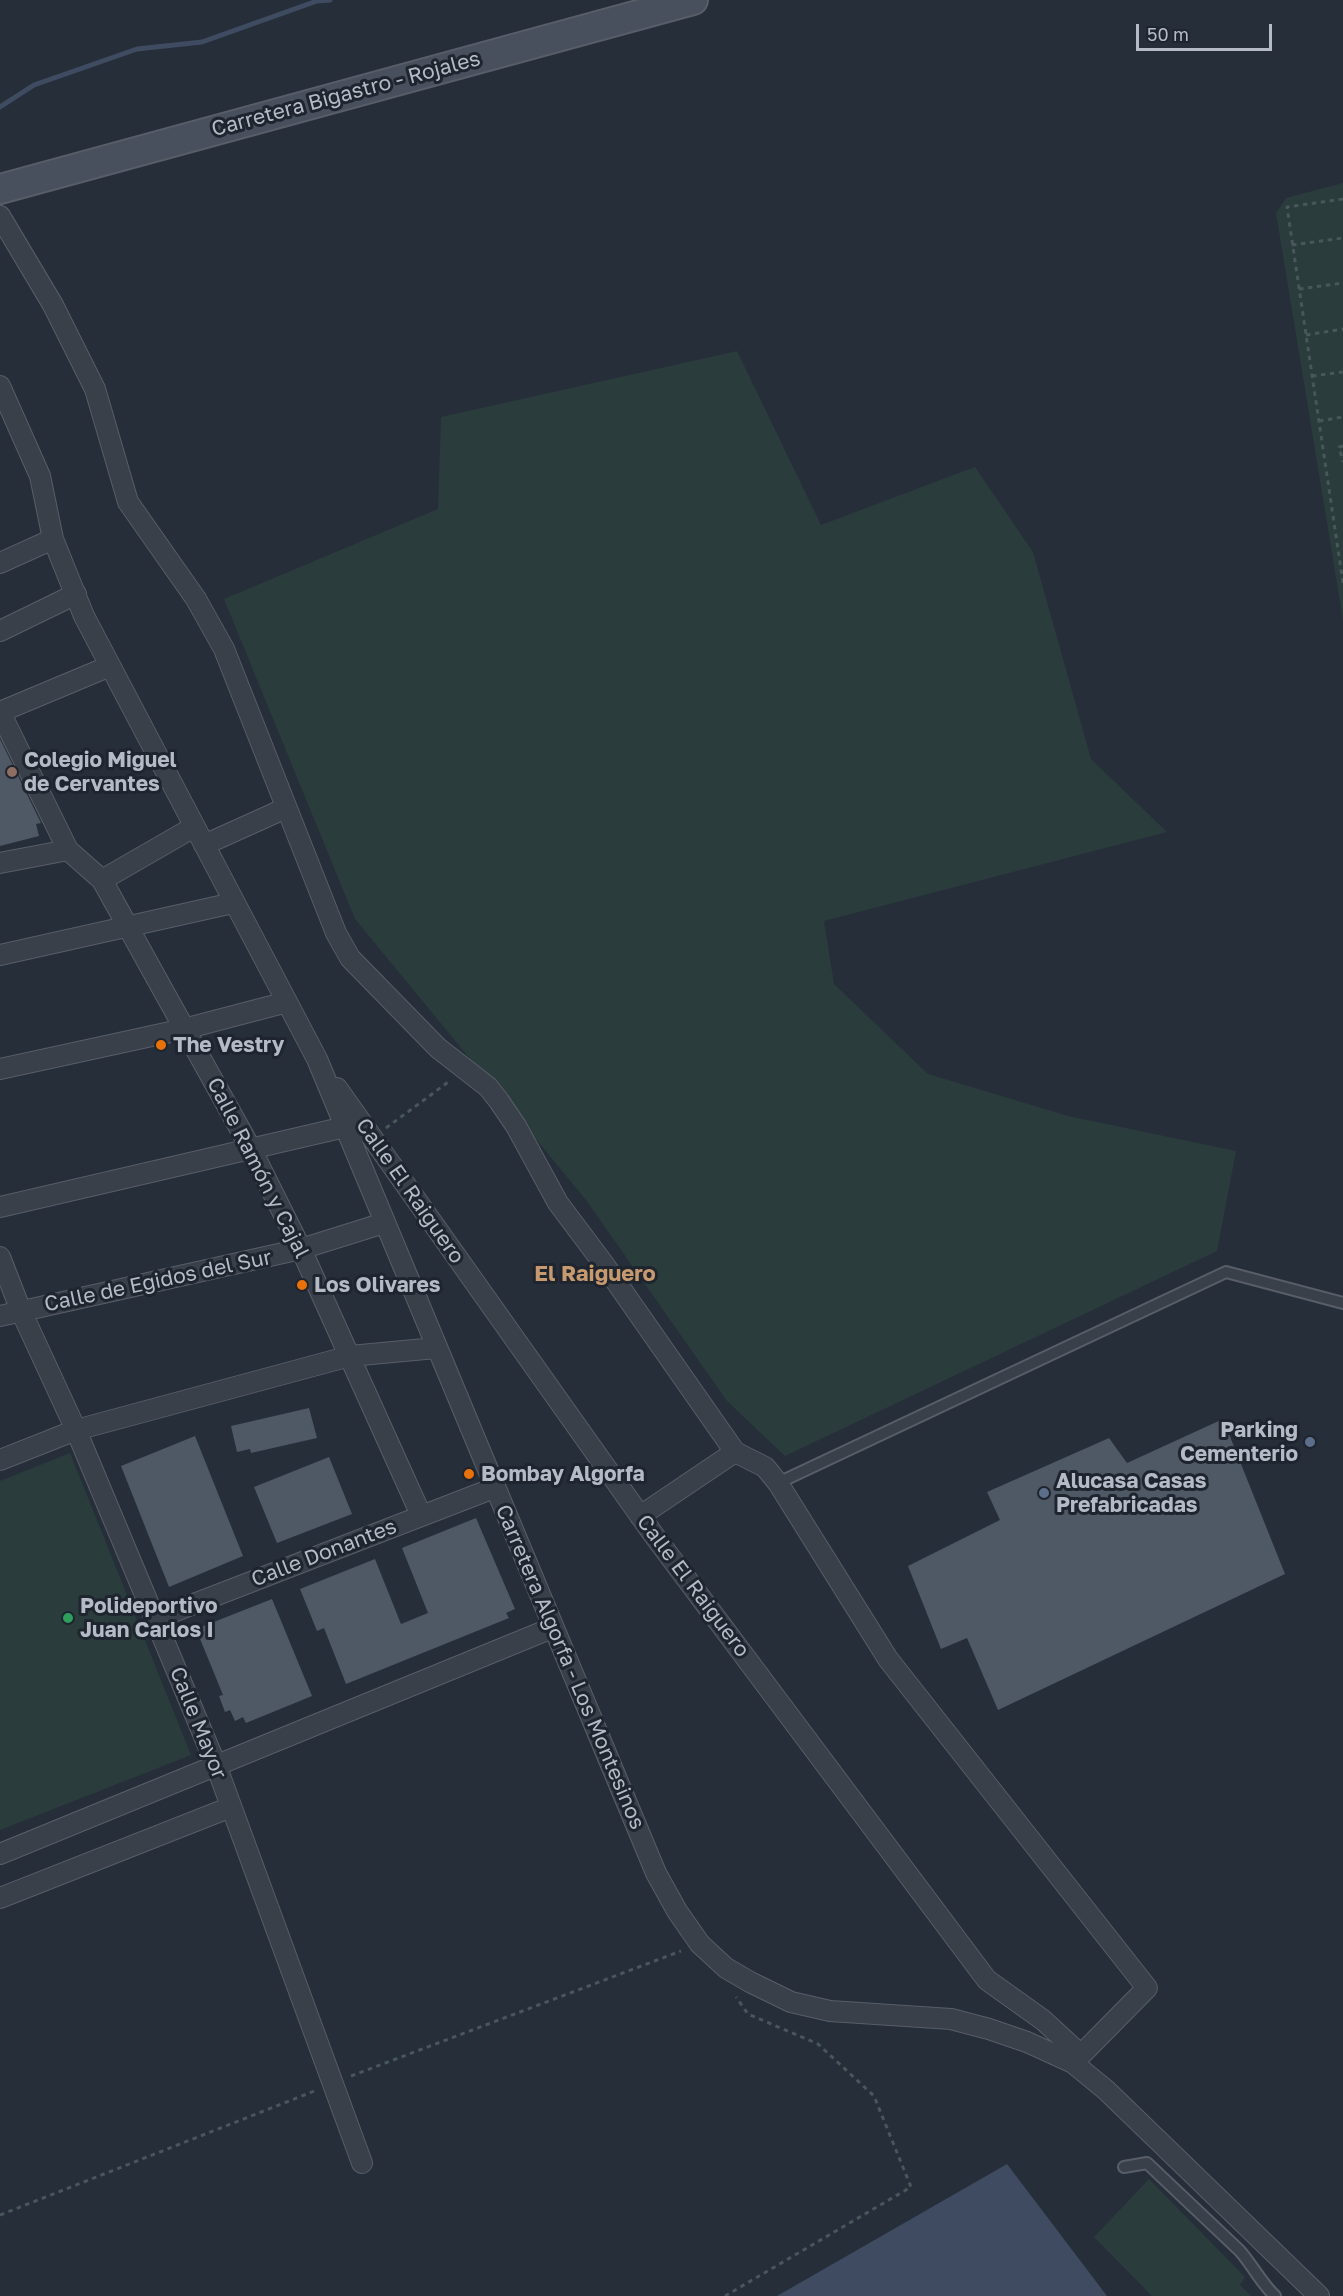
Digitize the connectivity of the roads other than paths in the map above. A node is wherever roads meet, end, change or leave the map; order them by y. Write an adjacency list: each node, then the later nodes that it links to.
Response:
1 (693, 0): 2 (main road, Carretera Bigastro - Rojales)
2 (0, 189)
3 (0, 216): 11 (street)
4 (1, 389): 5 (street, Carretera Algorfa - Los Montesinos)
5 (53, 539): 6 (street); 7 (street, Carretera Algorfa - Los Montesinos)
6 (0, 563)
7 (76, 594): 8 (street); 9 (street, Carretera Algorfa - Los Montesinos)
8 (0, 631)
9 (110, 666): 10 (street); 12 (street, Carretera Algorfa - Los Montesinos)
10 (0, 712): 14 (street, Calle Ramón y Cajal)
11 (286, 808): 13 (street); 36 (street)
12 (194, 827): 13 (street, Carretera Algorfa - Los Montesinos); 16 (street)
13 (204, 845): 17 (street, Carretera Algorfa - Los Montesinos)
14 (68, 850): 15 (street); 16 (street, Calle Ramón y Cajal)
15 (0, 863)
16 (102, 879): 18 (street, Calle Ramón y Cajal)
17 (233, 903): 18 (street); 20 (street, Carretera Algorfa - Los Montesinos)
18 (126, 927): 19 (street); 21 (street, Calle Ramón y Cajal)
19 (0, 956)
20 (287, 1002): 21 (street); 22 (street, Carretera Algorfa - Los Montesinos)
21 (184, 1029): 23 (street); 25 (street, Calle Ramón y Cajal)
22 (317, 1059): 24 (street, Carretera Algorfa - Los Montesinos); 41 (street, Calle El Raiguero)
23 (0, 1069)
24 (345, 1127): 25 (street); 27 (street, Carretera Algorfa - Los Montesinos)
25 (251, 1149): 26 (street); 28 (street, Calle Ramón y Cajal)
26 (0, 1207)
27 (384, 1222): 28 (street, Calle de Egidos del Sur); 33 (street, Carretera Algorfa - Los Montesinos)
28 (301, 1249): 31 (street, Calle de Egidos del Sur); 34 (street, Calle Ramón y Cajal)
29 (0, 1257): 31 (street, Calle Mayor)
30 (1343, 1303): 38 (lane)
31 (21, 1311): 32 (street, Calle de Egidos del Sur); 35 (street, Calle Mayor)
32 (0, 1316)
33 (436, 1348): 34 (street); 39 (street, Carretera Algorfa - Los Montesinos)
34 (350, 1356): 35 (street); 40 (street, Calle Ramón y Cajal)
35 (76, 1430): 37 (street); 42 (street, Calle Mayor)
36 (735, 1452): 38 (street); 41 (street)
37 (0, 1460)
38 (778, 1483): 48 (street)
39 (494, 1488): 40 (street, Calle Donantes); 43 (street, Carretera Algorfa - Los Montesinos)
40 (421, 1515): 42 (street, Calle Donantes)
41 (640, 1515): 48 (street, Calle El Raiguero)
42 (154, 1619): 44 (street, Calle Mayor)
43 (552, 1628): 44 (street); 48 (street, Carretera Algorfa - Los Montesinos)
44 (216, 1765): 45 (street, Calle Mayor); 46 (street)
45 (231, 1807): 47 (street); 49 (street, Calle Mayor)
46 (0, 1854)
47 (0, 1898)
48 (1077, 2059): 51 (street, Carretera Algorfa - Los Montesinos)
49 (362, 2163)
50 (1124, 2167): 52 (lane)
51 (1263, 2244): 52 (lane); 54 (street, Carretera Algorfa - Los Montesinos)
52 (1248, 2260): 53 (lane)
53 (1275, 2296)
54 (1319, 2296)

